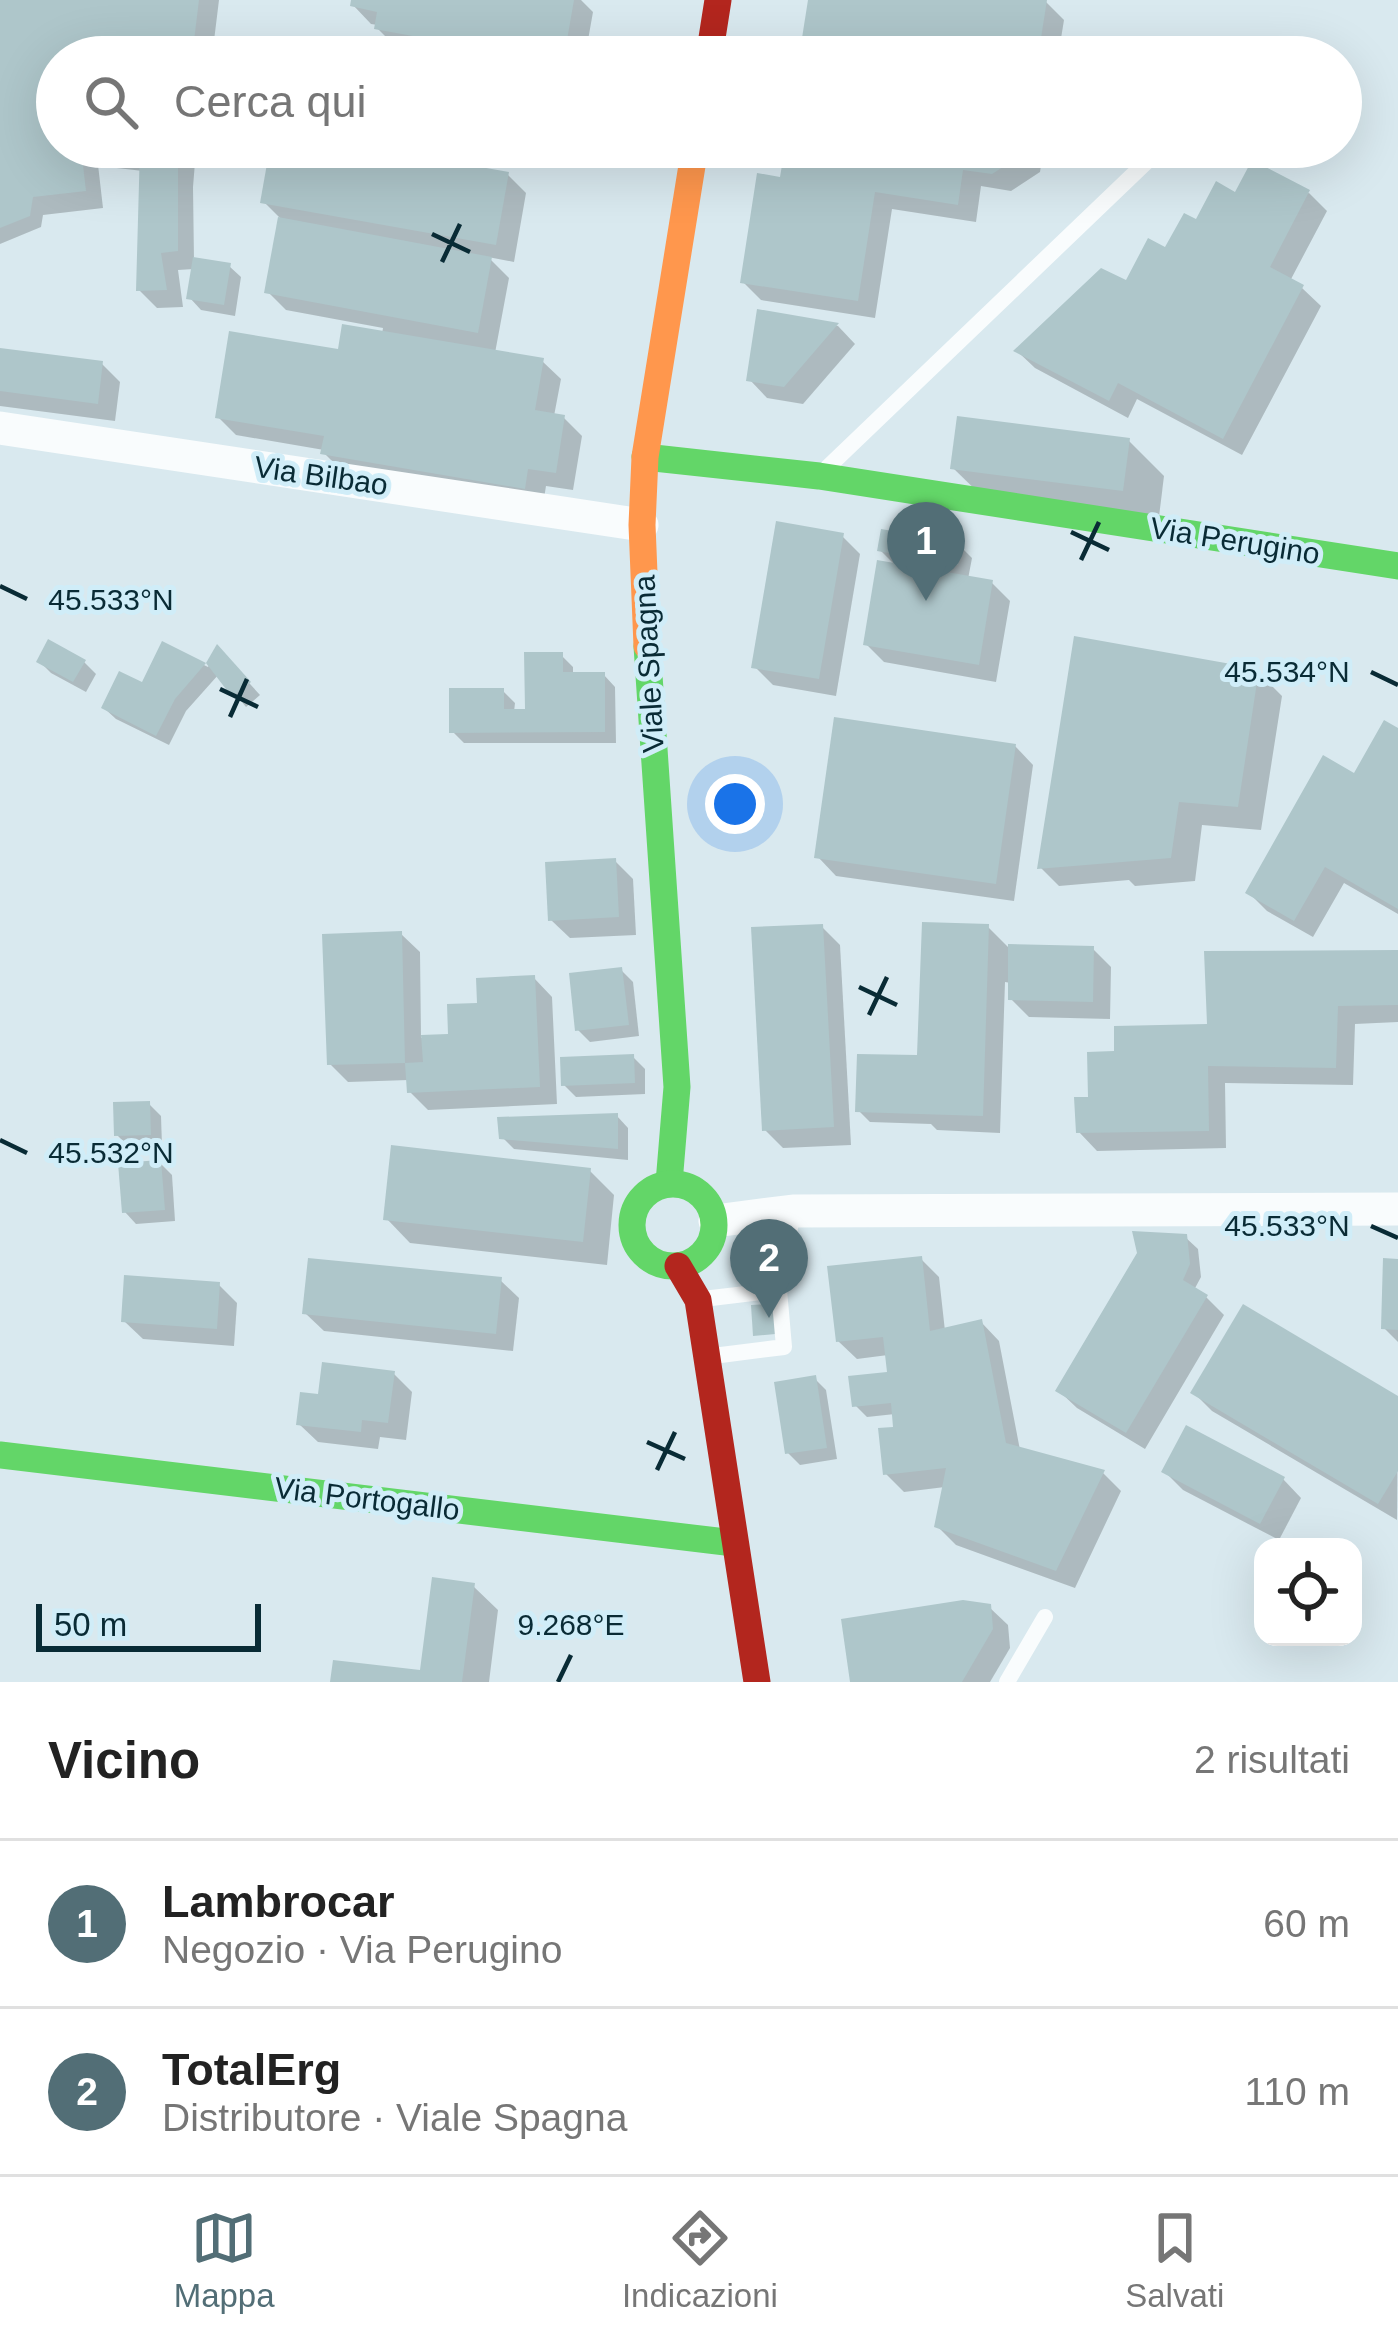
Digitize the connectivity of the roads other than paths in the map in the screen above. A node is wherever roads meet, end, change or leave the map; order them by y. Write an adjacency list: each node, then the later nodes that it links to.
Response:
1 (718, 0): 2 (street)
2 (712, 36)
3 (692, 168): 6 (street, Viale Spagna)
4 (1140, 168): 7 (lane)
5 (0, 428): 8 (street, Via Bilbao)
6 (645, 457): 7 (street, Via Perugino); 8 (street, Viale Spagna)
7 (819, 476): 9 (street, Via Perugino)
8 (642, 525): 10 (street, Viale Spagna)
9 (1398, 566)
10 (669, 1183): 13 (street); 14 (street)
11 (1398, 1209): 12 (street)
12 (793, 1211): 13 (street); 15 (lane)
13 (715, 1221): 14 (street)
14 (678, 1266): 16 (street)
15 (779, 1290): 16 (lane); 17 (lane)
16 (698, 1300): 17 (street)
17 (706, 1357): 19 (street)
18 (0, 1455): 19 (street, Via Portogallo)
19 (734, 1543): 21 (street)
20 (1045, 1616): 22 (lane)
21 (757, 1682)
22 (1007, 1682)

